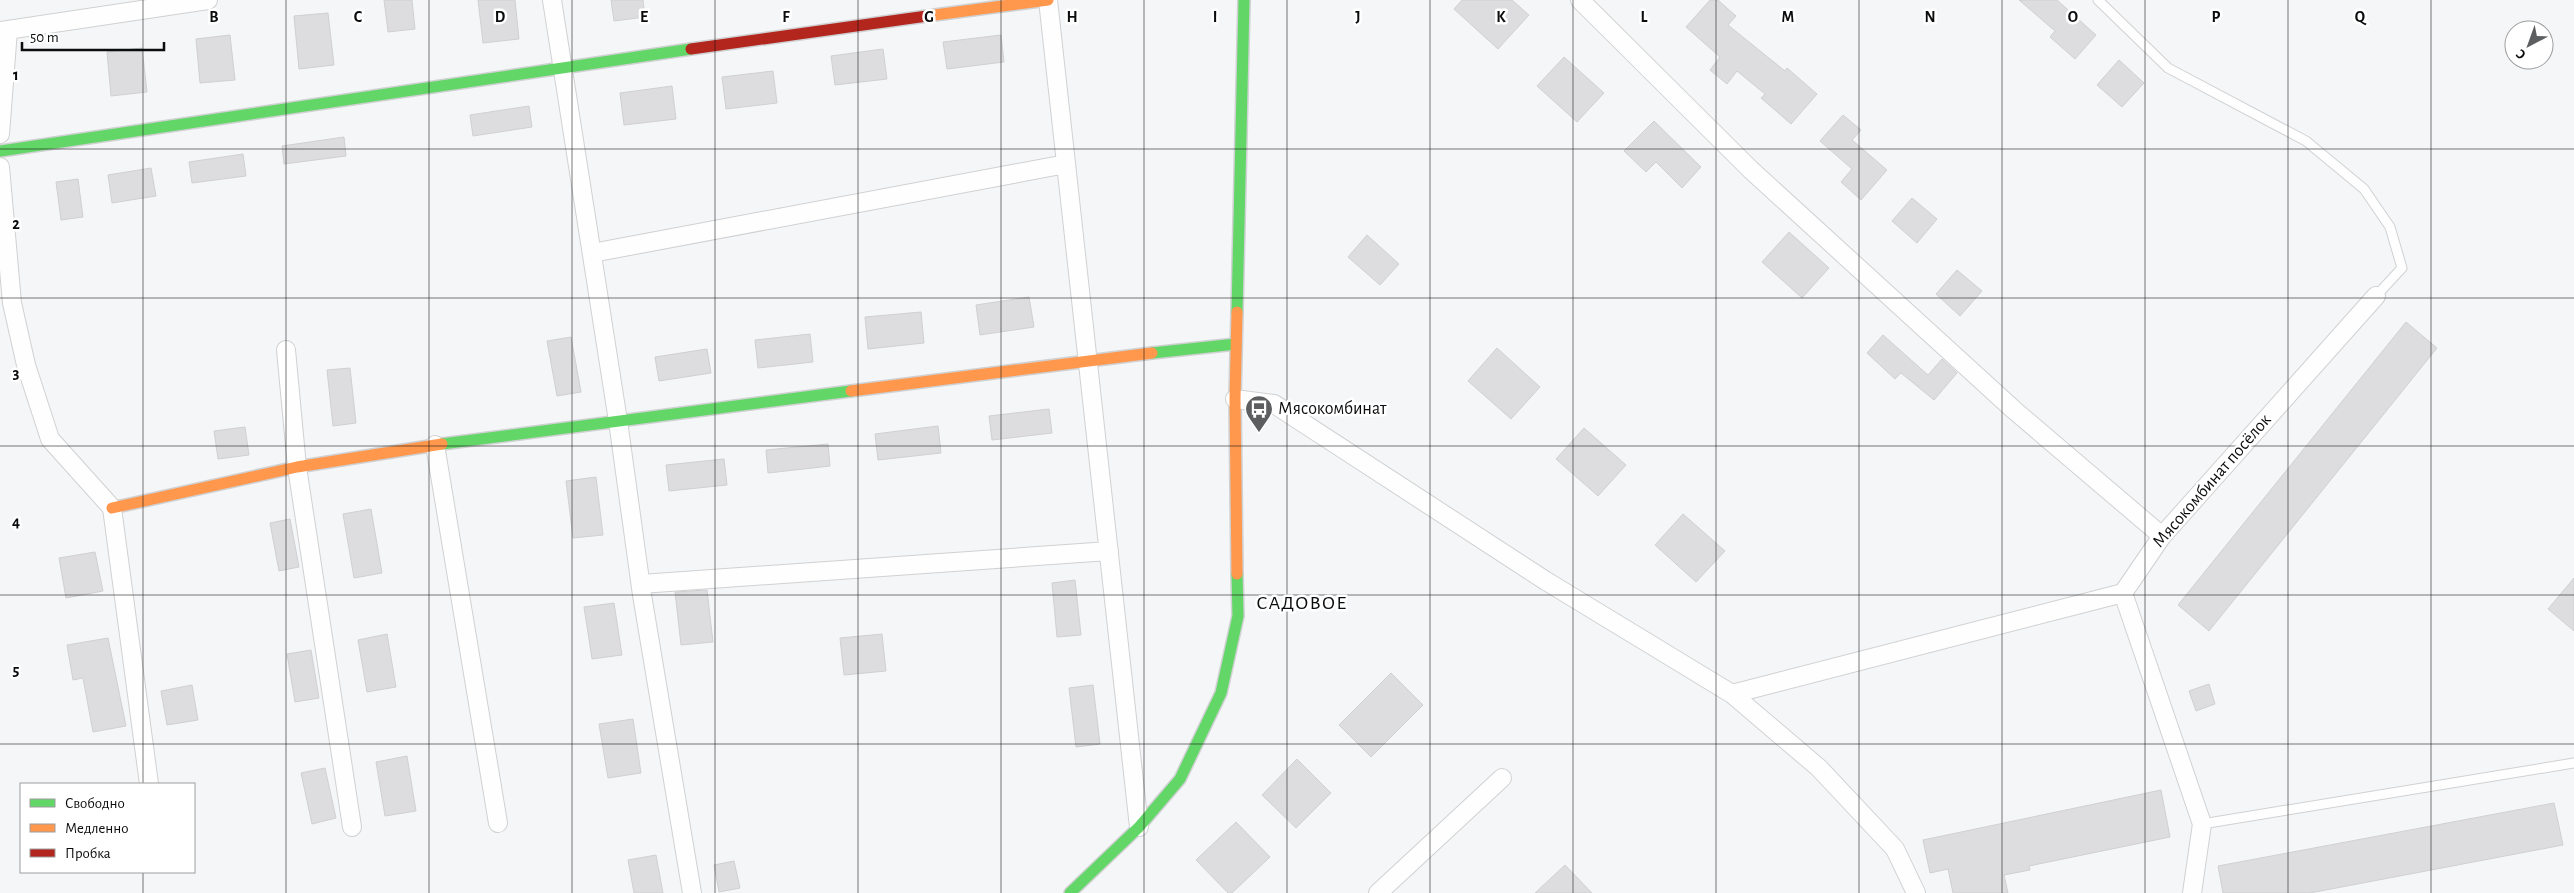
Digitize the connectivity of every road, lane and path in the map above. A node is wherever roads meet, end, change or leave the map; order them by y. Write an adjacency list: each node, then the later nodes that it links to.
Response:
1 (208, 0): 7 (street)
2 (552, 0): 8 (street)
3 (1048, 0): 8 (street); 11 (street)
4 (1244, 0): 15 (street)
5 (1580, 0): 23 (street)
6 (2098, 0): 14 (lane)
7 (4, 30): 9 (street)
8 (562, 66): 10 (street); 13 (street)
9 (0, 134)
10 (0, 151)
11 (1066, 164): 13 (street); 17 (street)
12 (0, 167): 22 (street)
13 (592, 253): 19 (street)
14 (2376, 296): 23 (street, Мясокомбинат посёлок)
15 (1236, 344): 17 (street); 18 (street)
16 (286, 350): 21 (street)
17 (1088, 360): 19 (street); 24 (street)
18 (1234, 399): 27 (street); 33 (street)
19 (618, 421): 20 (street); 25 (street)
20 (435, 445): 21 (street); 31 (street)
21 (297, 467): 22 (street); 34 (street)
22 (112, 508): 30 (street)
23 (2162, 536): 26 (street, Мясокомбинат посёлок)
24 (1109, 552): 25 (street); 33 (street)
25 (641, 584): 35 (street)
26 (2124, 593): 27 (street); 32 (street)
27 (1732, 694): 38 (street)
28 (2574, 763): 32 (lane)
29 (1502, 778): 37 (street)
30 (149, 783)
31 (498, 823)
32 (2202, 824): 39 (street)
33 (1139, 826): 36 (street)
34 (352, 827)
35 (692, 893)
36 (1070, 893)
37 (1378, 893)
38 (1916, 893)
39 (2192, 893)

